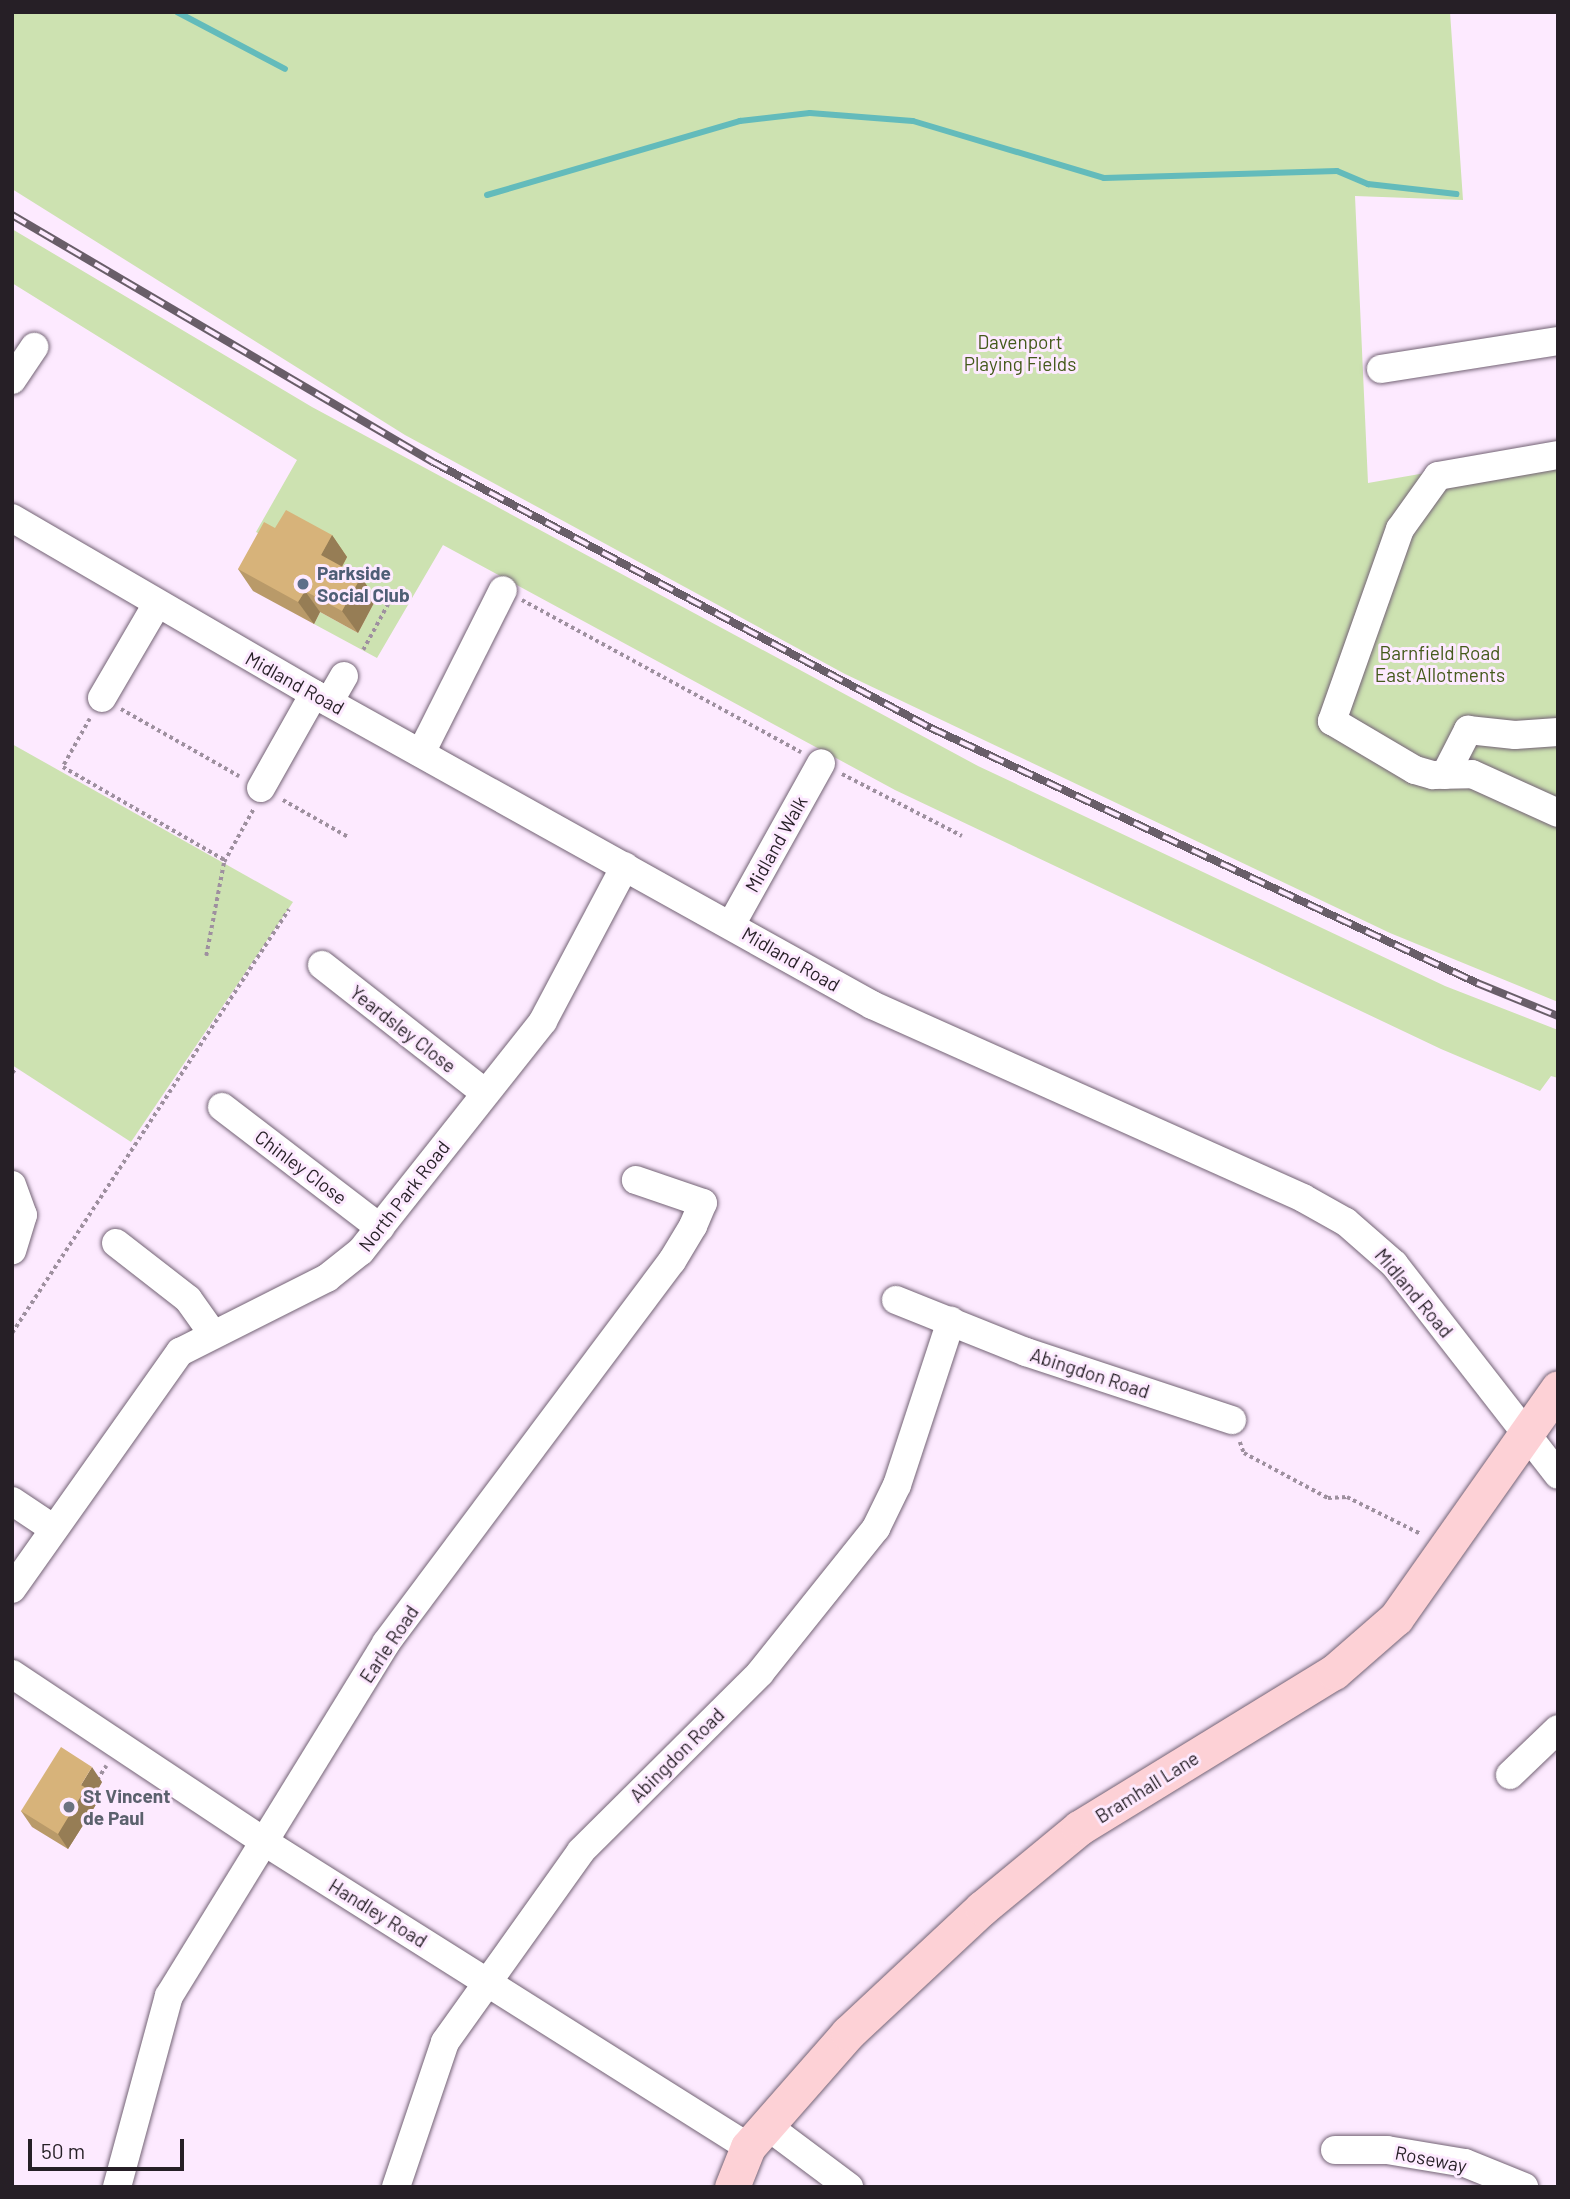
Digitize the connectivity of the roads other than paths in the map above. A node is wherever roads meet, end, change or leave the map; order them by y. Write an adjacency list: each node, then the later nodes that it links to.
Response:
1 (1558, 341): 3 (street)
2 (34, 347): 4 (street)
3 (1381, 369)
4 (12, 380)
5 (1558, 455): 15 (street)
6 (12, 518): 8 (street, Midland Road)
7 (503, 590): 13 (street)
8 (157, 604): 10 (street); 11 (street, Midland Road)
9 (344, 676): 11 (street)
10 (102, 698)
11 (322, 698): 13 (street, Midland Road); 16 (street)
12 (1558, 732): 15 (street)
13 (421, 753): 18 (street, Midland Road)
14 (821, 763): 19 (street, Midland Walk)
15 (1445, 775): 17 (street)
16 (263, 789)
17 (1558, 813)
18 (625, 866): 19 (street, Midland Road); 21 (street, North Park Road)
19 (731, 925): 33 (street, Midland Road)
20 (322, 965): 21 (street, Yeardsley Close)
21 (485, 1093): 25 (street, North Park Road)
22 (222, 1107): 25 (street, Chinley Close)
23 (636, 1180): 41 (street, Earle Road)
24 (12, 1185): 27 (street)
25 (380, 1228): 30 (street, North Park Road)
26 (116, 1243): 30 (street)
27 (12, 1250)
28 (896, 1300): 29 (street, Abingdon Road)
29 (951, 1321): 32 (street, Abingdon Road); 42 (street, Abingdon Road)
30 (213, 1334): 36 (street, North Park Road)
31 (1558, 1388): 33 (main road, Bramhall Lane)
32 (1232, 1420)
33 (1528, 1433): 34 (street, Midland Road); 43 (main road, Bramhall Lane)
34 (1558, 1475)
35 (12, 1501): 36 (street)
36 (54, 1529): 37 (street, North Park Road)
37 (12, 1589)
38 (12, 1674): 41 (street, Handley Road)
39 (1558, 1730): 40 (street)
40 (1510, 1775)
41 (263, 1840): 42 (street, Handley Road); 45 (street, Earle Road)
42 (486, 1982): 43 (street, Handley Road); 46 (street, Abingdon Road)
43 (757, 2136): 47 (main road, Bramhall Lane); 48 (street, Handley Road)
44 (1335, 2150): 49 (street, Roseway)
45 (117, 2187)
46 (396, 2187)
47 (732, 2187)
48 (849, 2187)
49 (1524, 2187)

